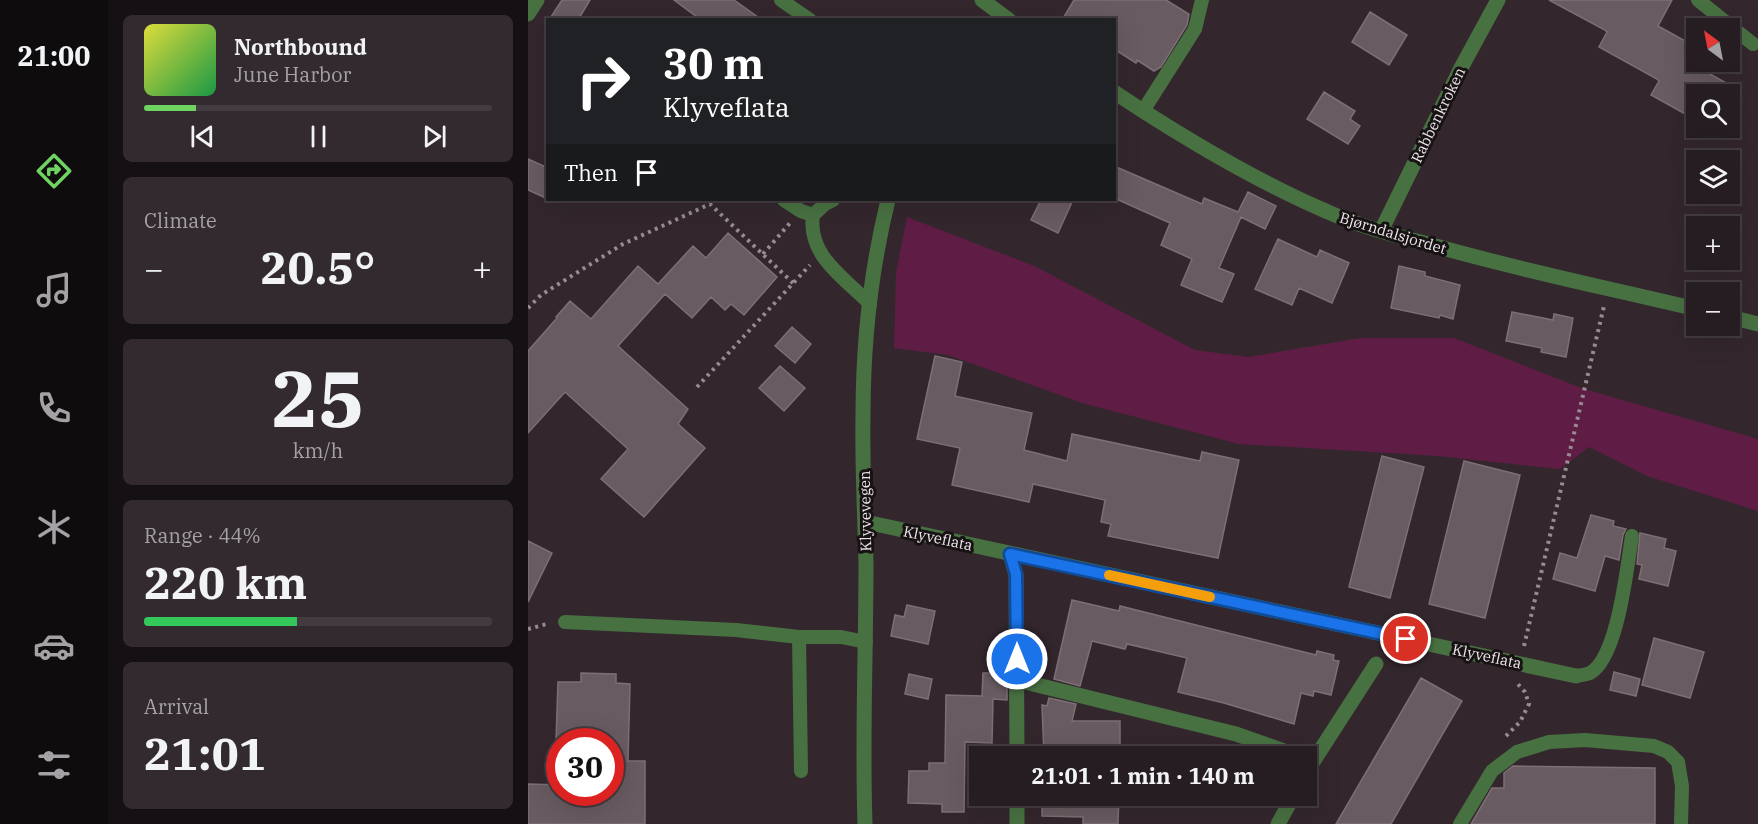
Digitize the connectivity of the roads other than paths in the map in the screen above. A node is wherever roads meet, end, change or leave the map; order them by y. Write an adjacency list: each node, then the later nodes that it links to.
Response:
1 (537, 0): 7 (street)
2 (781, 0): 8 (lane)
3 (1202, 0): 12 (lane)
4 (1498, 0): 17 (street, Rabbenkroken)
5 (1698, 0): 10 (lane)
6 (989, 7): 9 (street)
7 (528, 14)
8 (807, 18)
9 (1006, 18)
10 (1752, 44)
11 (1116, 93): 12 (street, Bjørndalsjordet)
12 (1143, 111): 17 (street, Bjørndalsjordet)
13 (786, 201): 16 (lane)
14 (831, 201): 16 (lane)
15 (888, 201): 18 (street, Klyvevegen)
16 (807, 213): 18 (lane)
17 (1381, 231): 19 (street, Bjørndalsjordet)
18 (870, 304): 22 (street, Klyvevegen)
19 (1686, 307)
20 (1740, 320): 21 (street)
21 (1758, 324)
22 (866, 522): 24 (street, Klyveflata); 27 (street, Klyvevegen)
23 (1632, 536): 29 (lane)
24 (1010, 554): 29 (street, Klyveflata); 30 (street)
25 (565, 622): 26 (lane)
26 (799, 637): 27 (lane); 34 (lane)
27 (866, 642): 37 (street, Klyvevegen)
28 (1376, 664): 33 (street)
29 (1576, 676)
30 (1017, 680): 31 (street); 32 (street)
31 (1017, 746)
32 (1270, 746)
33 (1317, 755)
34 (801, 771)
35 (1017, 806): 38 (street)
36 (1288, 806): 39 (street)
37 (865, 824)
38 (1017, 824)
39 (1278, 824)
40 (1460, 824): 41 (lane)
41 (1681, 824)

